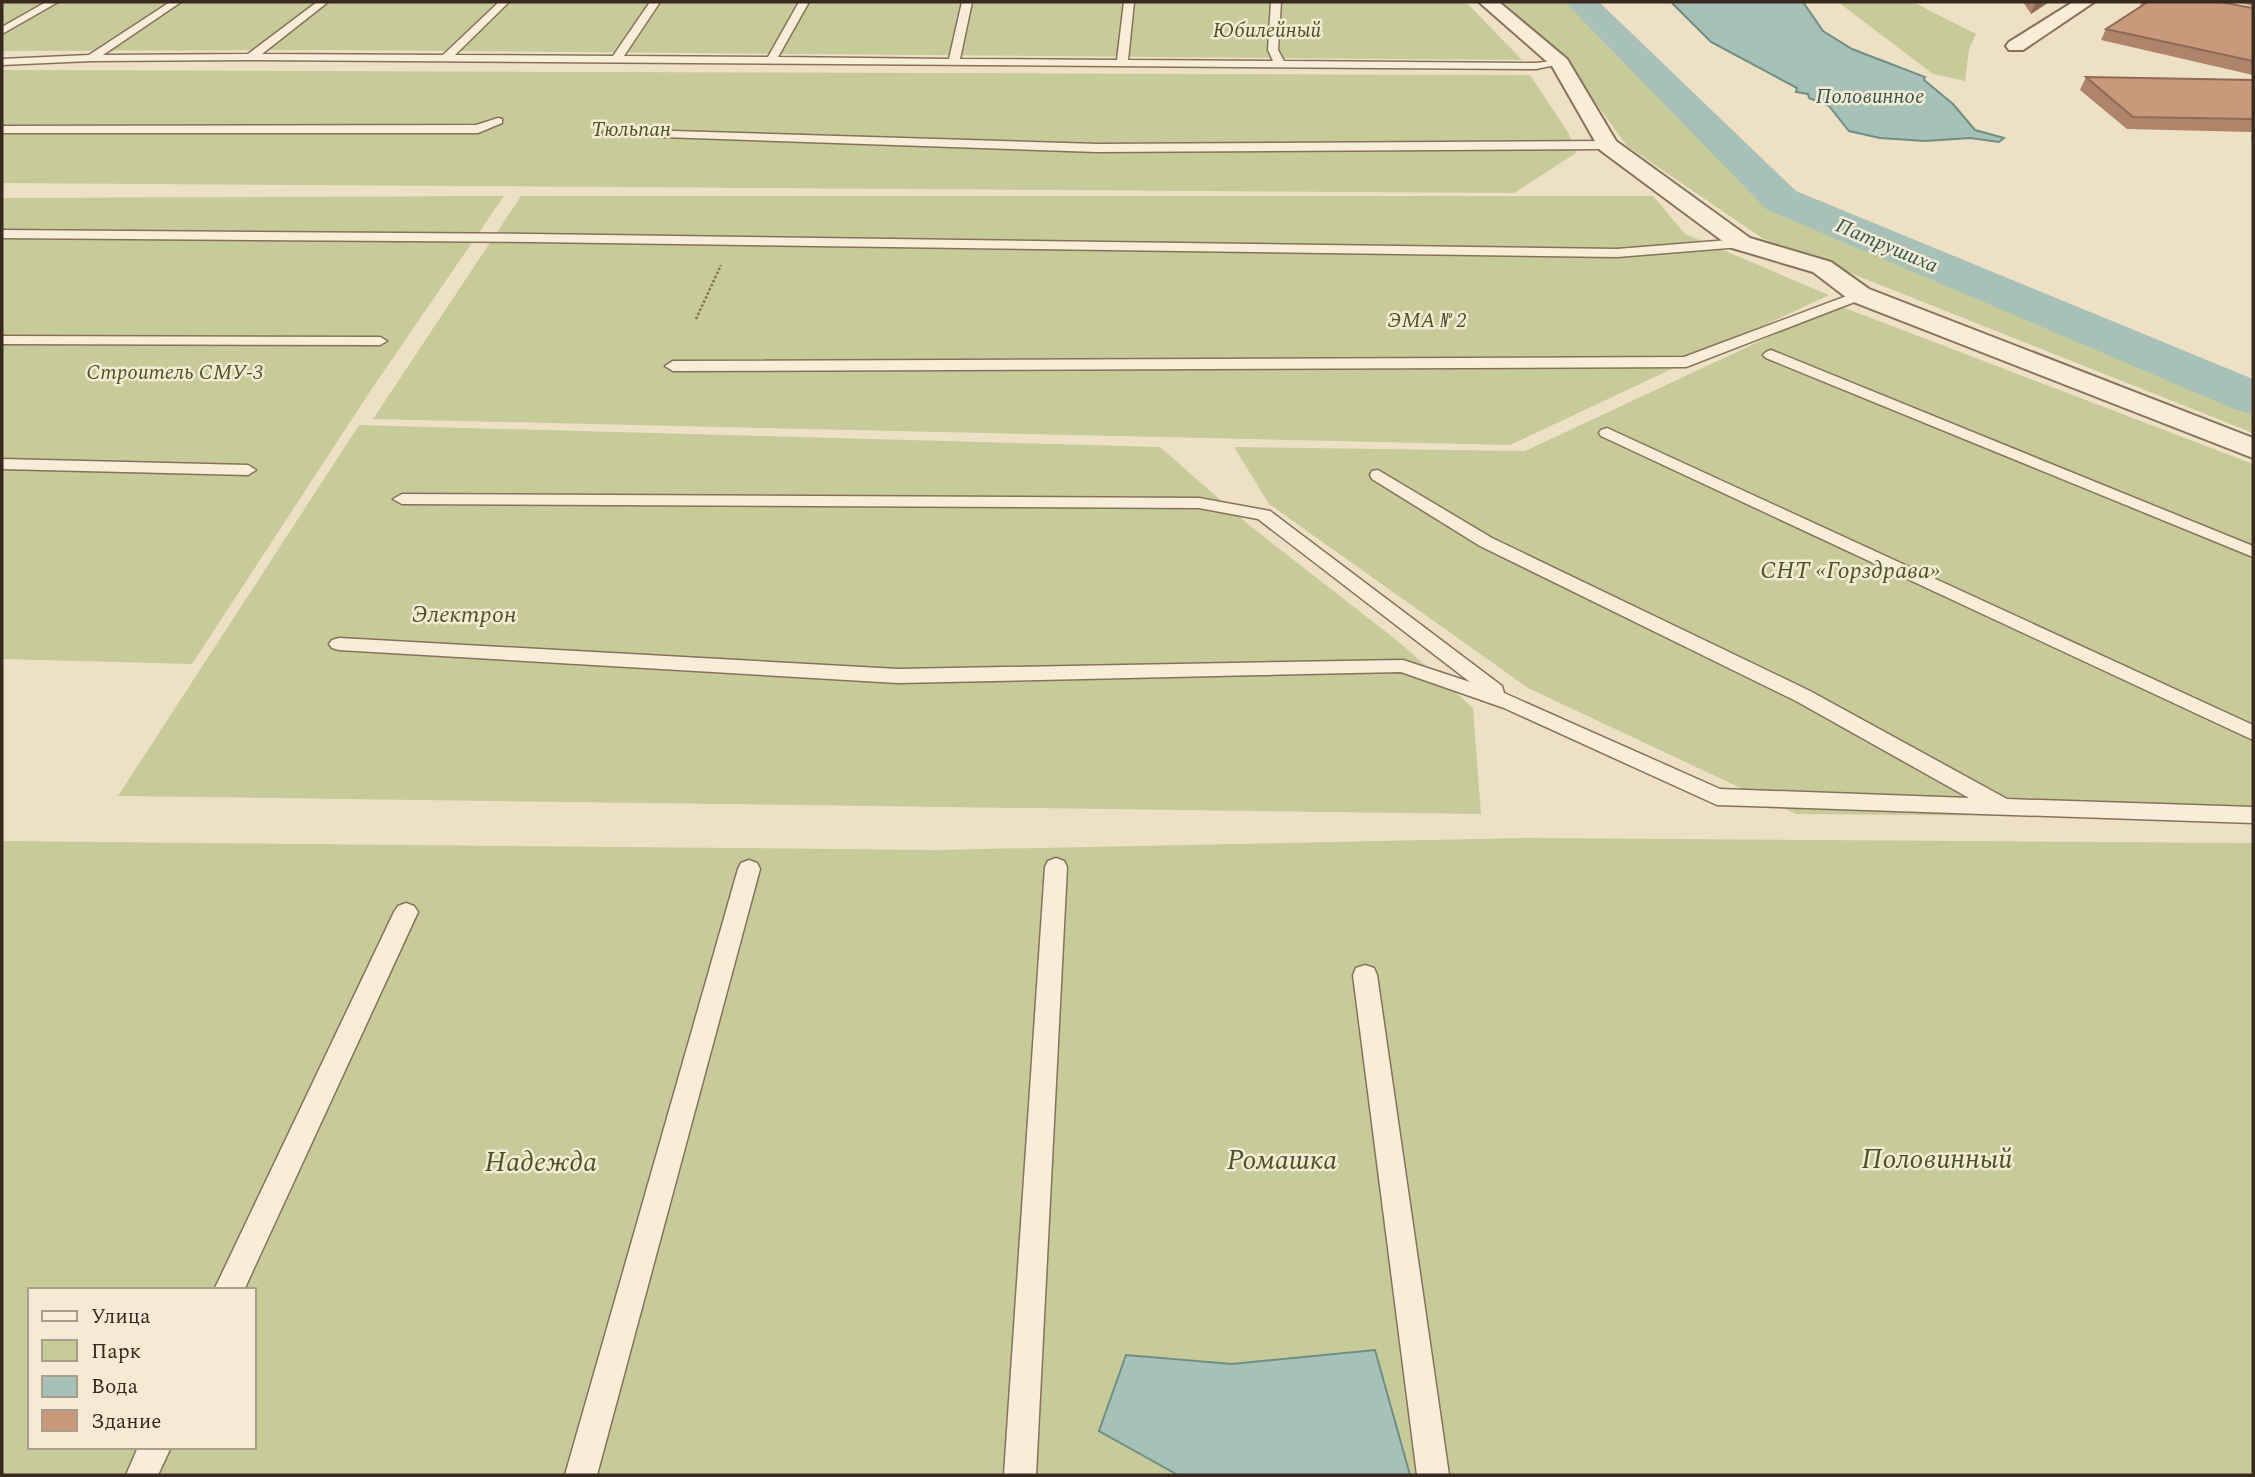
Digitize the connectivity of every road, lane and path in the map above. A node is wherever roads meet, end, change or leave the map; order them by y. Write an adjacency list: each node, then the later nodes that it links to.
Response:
1 (53, 2): 13 (lane)
2 (176, 2): 17 (lane)
3 (323, 2): 16 (lane)
4 (504, 2): 18 (lane)
5 (655, 2): 19 (lane)
6 (804, 2): 20 (lane)
7 (967, 2): 21 (lane)
8 (1129, 2): 23 (lane)
9 (1276, 2): 25 (lane)
10 (1488, 2): 24 (street)
11 (2085, 2): 15 (street)
12 (2, 18): 13 (lane)
13 (25, 18): 14 (lane)
14 (2, 31)
15 (2016, 46)
16 (251, 57): 17 (lane); 18 (lane)
17 (91, 58): 22 (lane)
18 (446, 58): 19 (lane)
19 (617, 59): 20 (lane)
20 (772, 60): 21 (lane)
21 (954, 61): 23 (lane)
22 (2, 62)
23 (1122, 62): 25 (lane)
24 (1560, 63): 25 (lane); 29 (street)
25 (1280, 64)
26 (498, 121): 27 (lane)
27 (2, 130)
28 (608, 133): 29 (lane)
29 (1608, 145): 32 (street)
30 (2, 234): 31 (lane)
31 (731, 242): 32 (lane); 34 (path)
32 (1741, 243): 33 (street)
33 (1860, 295): 38 (lane); 40 (street)
34 (696, 319)
35 (2, 340): 36 (lane)
36 (380, 341)
37 (1771, 355): 45 (lane)
38 (673, 366)
39 (1607, 433): 48 (lane)
40 (2253, 449)
41 (2, 464): 42 (lane)
42 (248, 470)
43 (1378, 475): 49 (lane)
44 (402, 499): 47 (lane)
45 (2253, 552)
46 (340, 644): 47 (lane)
47 (1511, 703): 49 (lane)
48 (2253, 733)
49 (2006, 808): 50 (lane)
50 (2253, 814)
51 (1056, 867): 59 (lane)
52 (749, 869): 58 (lane)
53 (406, 912): 55 (lane)
54 (1366, 975): 60 (lane)
55 (230, 1288)
56 (154, 1449): 57 (lane)
57 (142, 1475)
58 (581, 1475)
59 (1020, 1475)
60 (1433, 1475)

